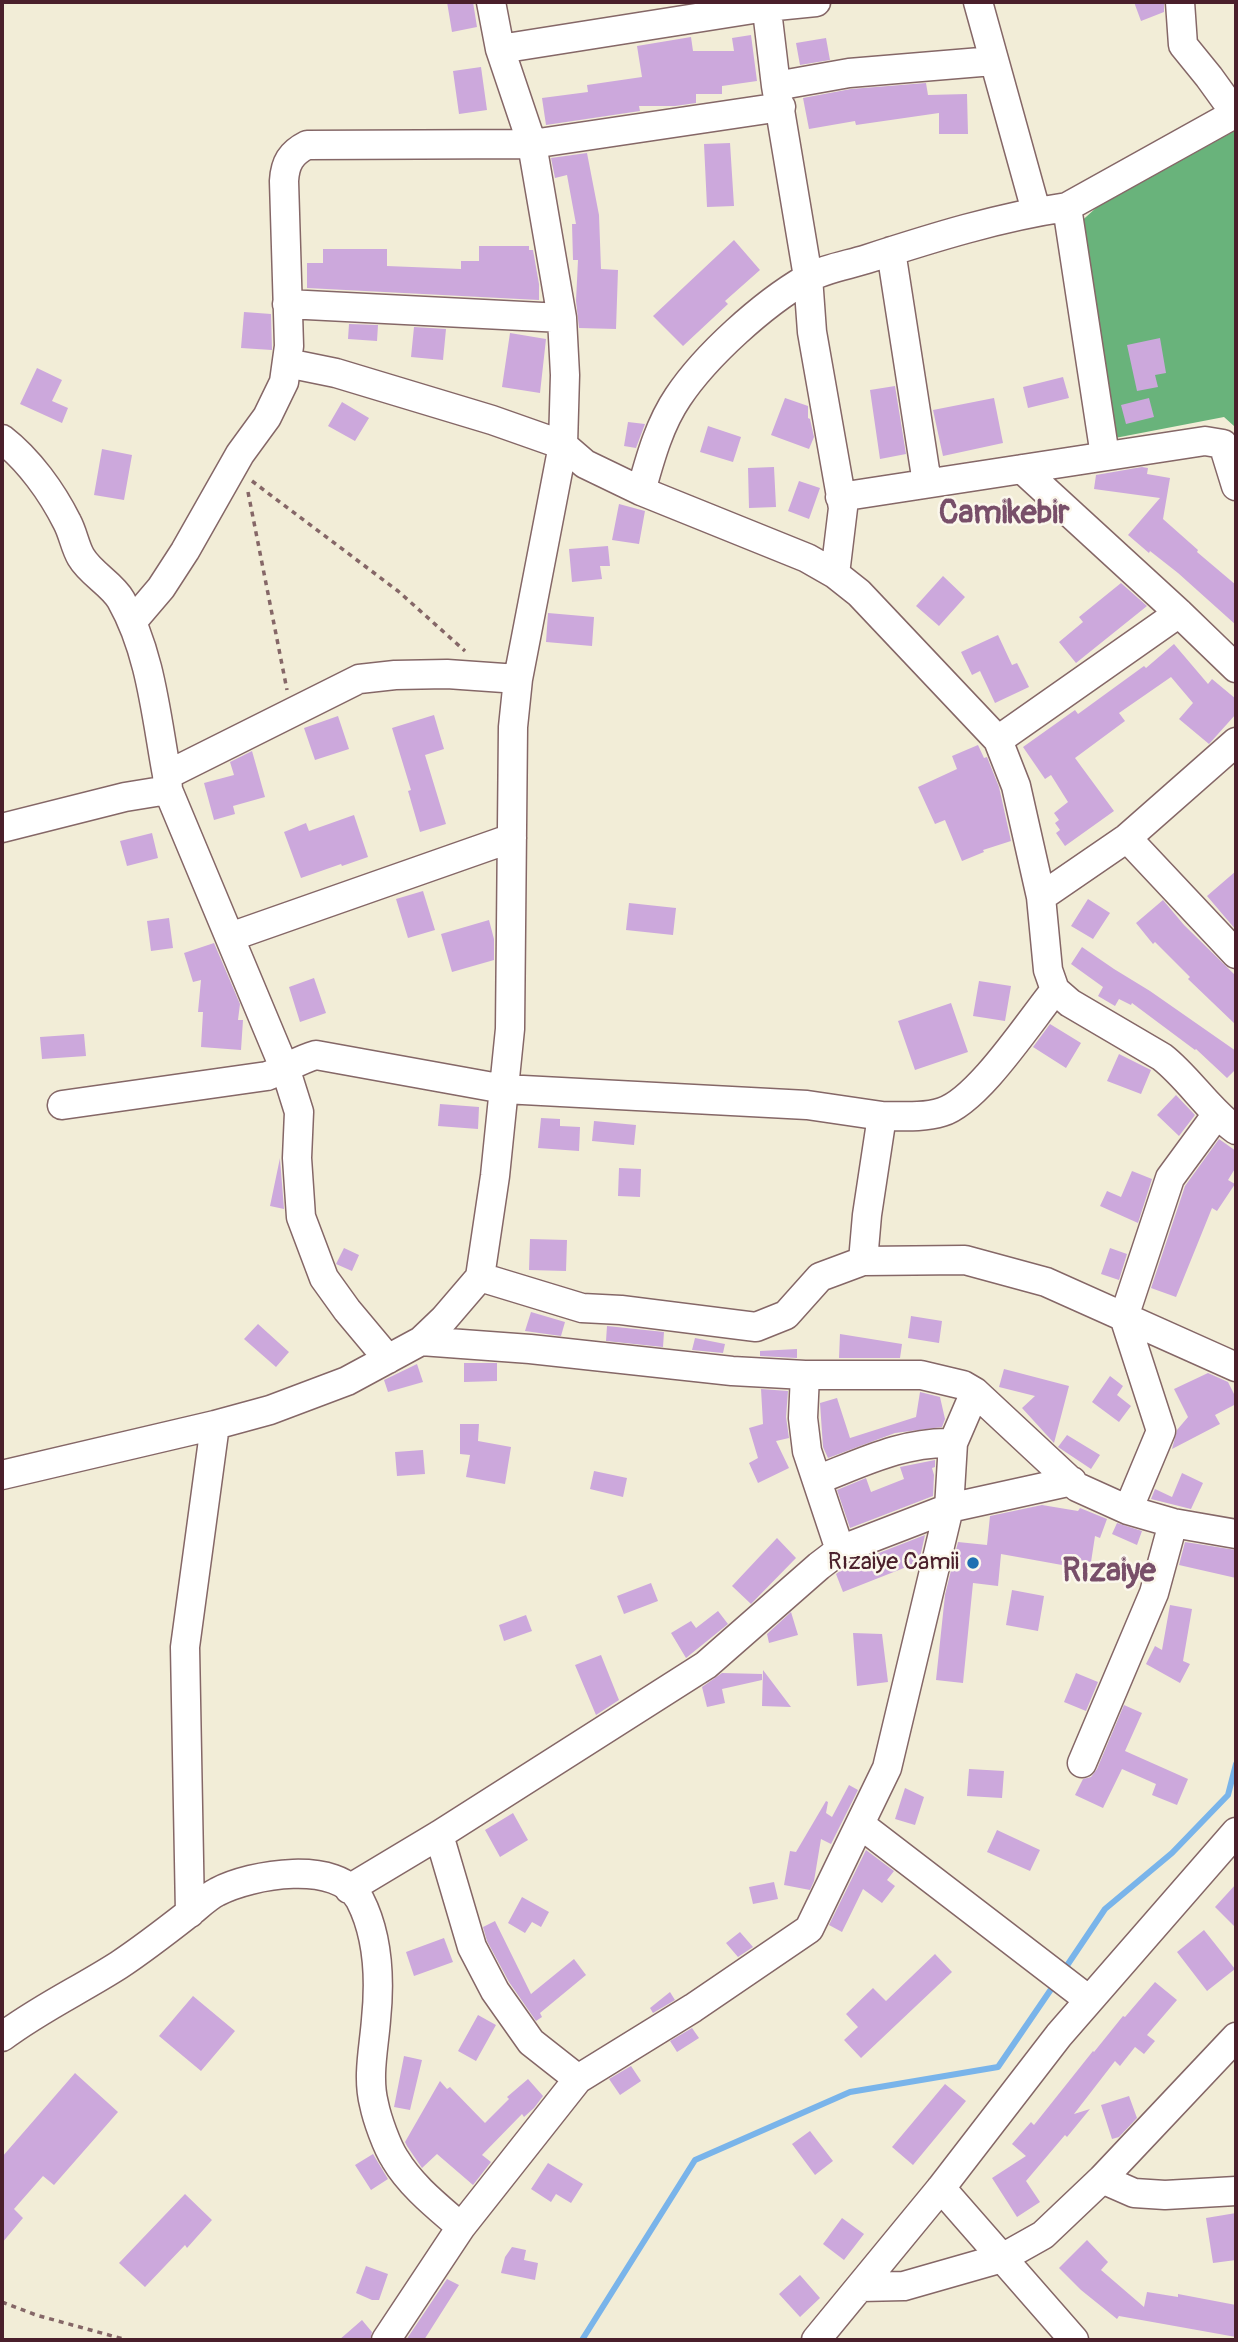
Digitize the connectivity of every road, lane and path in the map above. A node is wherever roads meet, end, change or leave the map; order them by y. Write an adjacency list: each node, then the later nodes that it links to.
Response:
1 (491, 2): 6 (street)
2 (816, 2): 5 (street)
3 (978, 2): 7 (street)
4 (1180, 2): 9 (street)
5 (766, 4): 6 (street); 8 (street)
6 (500, 49): 10 (street)
7 (993, 61): 8 (street); 12 (street)
8 (779, 96): 10 (street); 14 (street)
9 (1236, 113): 11 (street)
10 (532, 144): 15 (street); 16 (street)
11 (1067, 206): 12 (street); 20 (street)
12 (1037, 211): 13 (street)
13 (891, 251): 14 (street); 23 (street)
14 (808, 277): 25 (street); 26 (street)
15 (286, 304): 16 (street); 17 (street)
16 (562, 318): 19 (street)
17 (287, 363): 19 (street); 21 (street)
18 (2, 439): 29 (street)
19 (562, 445): 25 (street); 32 (street)
20 (1105, 456): 22 (street); 24 (street)
21 (242, 464): 29 (street); 30 (path); 33 (path)
22 (1021, 469): 23 (street); 28 (street)
23 (928, 483): 26 (street)
24 (1236, 486)
25 (642, 491): 27 (street)
26 (840, 496): 27 (street)
27 (835, 574): 34 (street)
28 (1179, 613): 31 (street); 34 (street)
29 (132, 622): 36 (street)
30 (466, 652)
31 (1236, 668)
32 (518, 679): 33 (street); 38 (street)
33 (292, 713): 36 (street)
34 (998, 740): 40 (street)
35 (1236, 742): 39 (street)
36 (168, 782): 37 (street); 41 (street)
37 (2, 828)
38 (512, 838): 41 (street); 45 (street)
39 (1127, 838): 40 (street); 42 (street)
40 (1041, 897): 43 (street)
41 (230, 937): 44 (street)
42 (1233, 944)
43 (1055, 990): 47 (street); 48 (street)
44 (285, 1070): 45 (street); 46 (street); 53 (street)
45 (504, 1089): 47 (street); 50 (street)
46 (62, 1105)
47 (882, 1116): 49 (street)
48 (1227, 1122): 51 (street)
49 (863, 1261): 50 (street); 51 (street)
50 (480, 1277): 52 (street)
51 (1124, 1317): 54 (street); 63 (street)
52 (421, 1341): 53 (street); 55 (street)
53 (388, 1359): 57 (street)
54 (1236, 1367)
55 (805, 1374): 56 (street); 60 (street)
56 (975, 1392): 58 (street); 61 (street)
57 (215, 1425): 59 (street); 72 (street)
58 (953, 1443): 60 (street); 62 (street)
59 (2, 1475)
60 (817, 1480): 66 (street)
61 (1072, 1481): 62 (street); 63 (street)
62 (948, 1508): 66 (street); 68 (street)
63 (1128, 1510): 64 (street)
64 (1173, 1523): 65 (street); 67 (street)
65 (1236, 1534)
66 (841, 1550): 70 (street)
67 (1082, 1763)
68 (861, 1825): 73 (street); 76 (street)
69 (1236, 1832): 73 (street)
70 (439, 1835): 71 (street); 76 (street)
71 (349, 1889): 72 (street); 80 (street)
72 (190, 1913): 74 (street)
73 (1078, 1992): 78 (street)
74 (2, 2037)
75 (1236, 2037): 77 (street)
76 (578, 2079): 80 (street)
77 (1102, 2179): 79 (street); 81 (street)
78 (941, 2188): 81 (street); 82 (street)
79 (1236, 2191)
80 (461, 2227): 85 (street)
81 (1002, 2258): 82 (street); 87 (street)
82 (860, 2287): 86 (street)
83 (2, 2302): 84 (path)
84 (127, 2340)
85 (386, 2340)
86 (816, 2340)
87 (1074, 2340)

